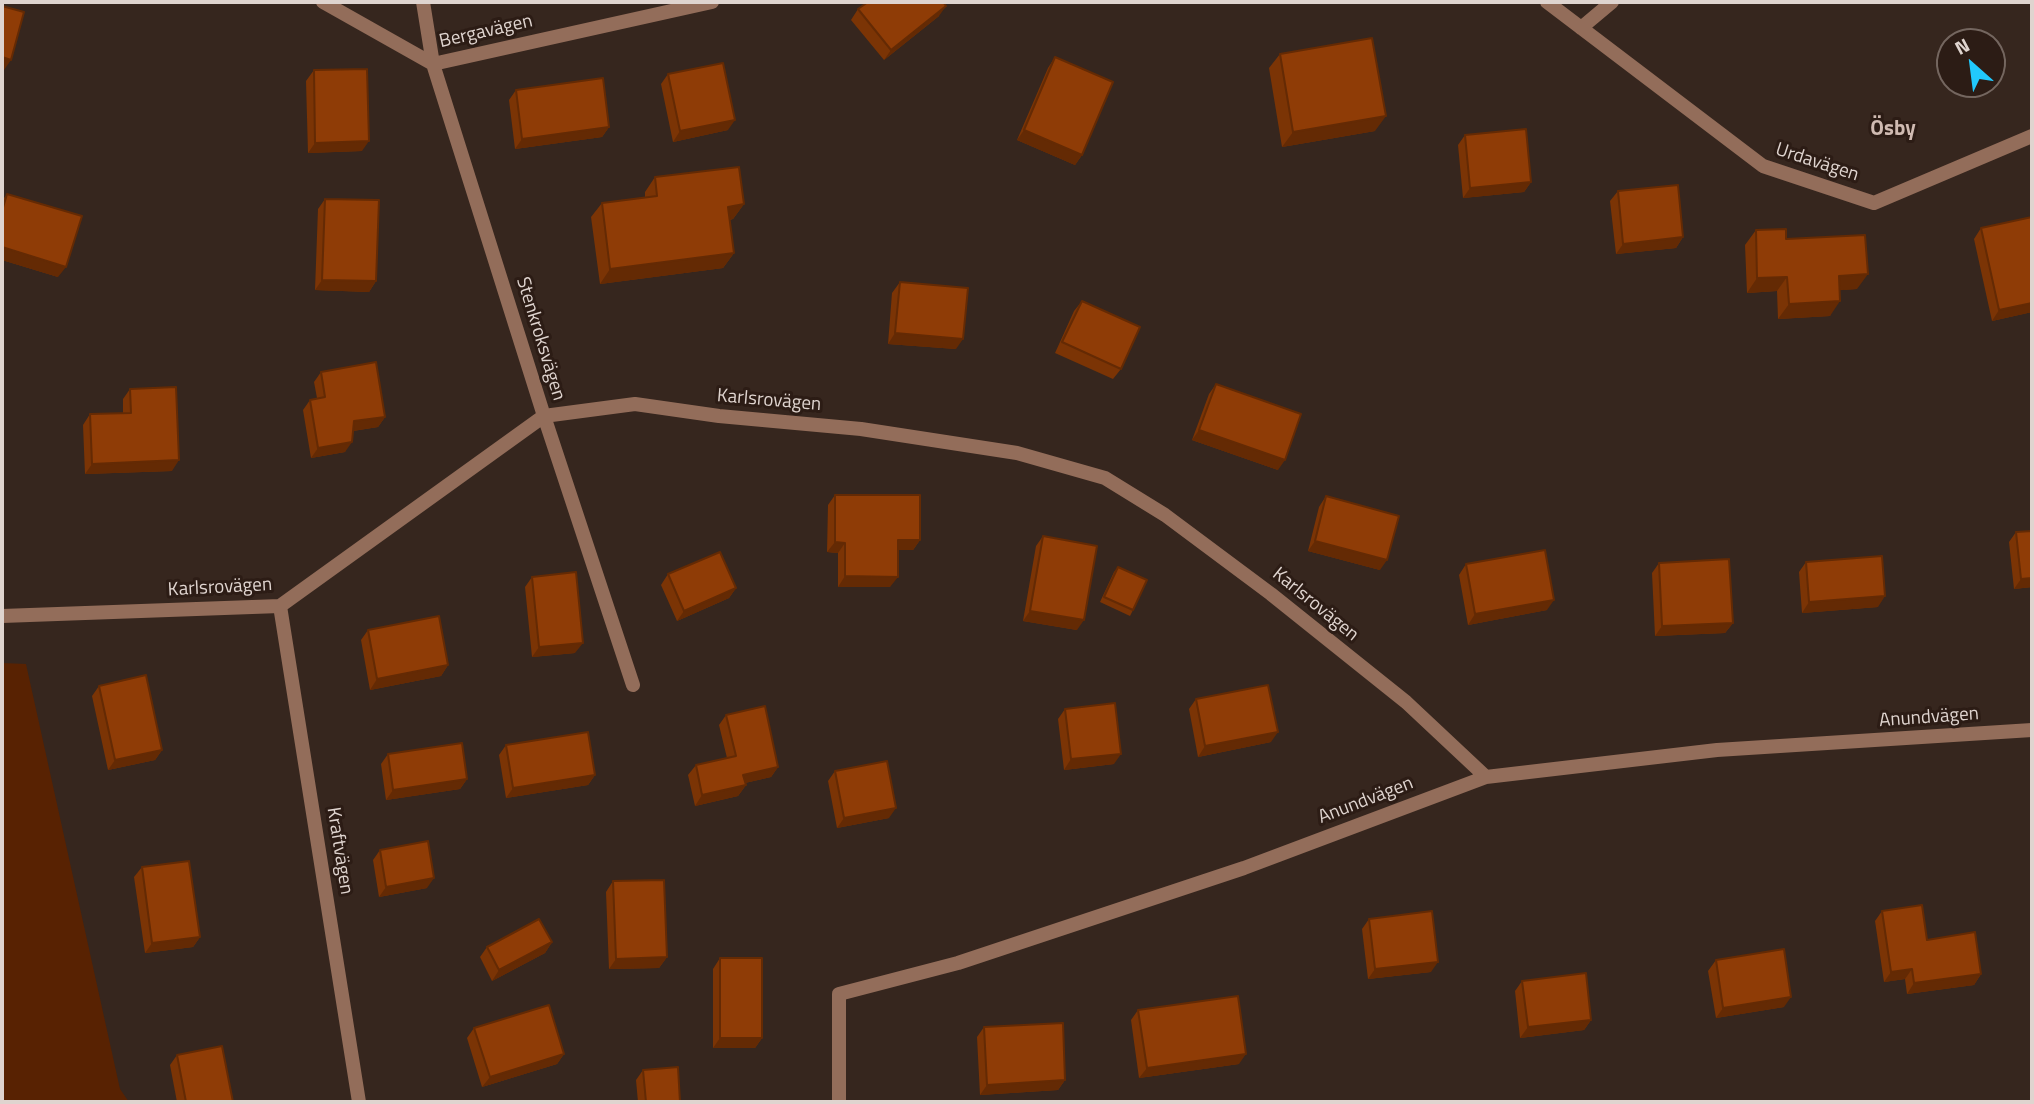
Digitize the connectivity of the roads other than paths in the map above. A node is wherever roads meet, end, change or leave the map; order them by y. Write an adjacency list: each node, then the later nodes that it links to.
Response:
1 (323, 2): 7 (street, Bergavägen)
2 (423, 2): 7 (street, Stenkroksvägen)
3 (712, 2): 7 (street, Bergavägen)
4 (1548, 2): 6 (street, Urdavägen)
5 (1612, 2): 6 (street)
6 (1581, 28): 8 (street, Urdavägen)
7 (433, 64): 9 (street, Stenkroksvägen)
8 (2032, 136)
9 (544, 416): 10 (street, Karlsrovägen); 12 (street, Stenkroksvägen); 14 (street, Karlsrovägen)
10 (281, 606): 11 (street, Karlsrovägen); 15 (street, Kraftvägen)
11 (2, 616)
12 (633, 685)
13 (2032, 730): 14 (street, Anundvägen)
14 (1486, 777): 16 (street, Anundvägen)
15 (359, 1102)
16 (839, 1102)

